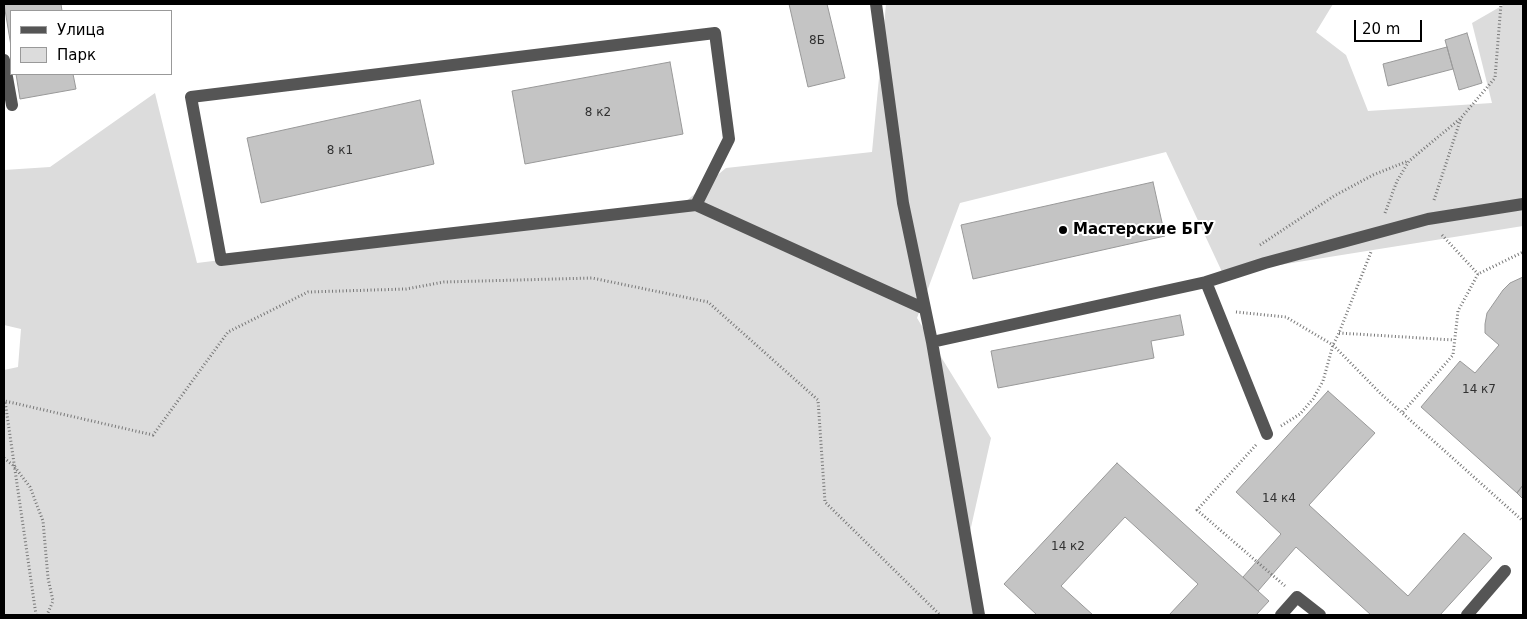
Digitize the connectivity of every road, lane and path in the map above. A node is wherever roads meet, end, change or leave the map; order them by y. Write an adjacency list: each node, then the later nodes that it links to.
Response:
1 (876, 4): 12 (lane)
2 (1501, 4): 5 (path)
3 (4, 60): 4 (lane)
4 (12, 105)
5 (1409, 161): 8 (path); 9 (path)
6 (1523, 204): 8 (lane)
7 (696, 205): 7 (lane); 12 (lane)
8 (1378, 234): 11 (lane); 14 (path)
9 (1254, 249)
10 (1523, 252): 15 (path)
11 (1206, 282): 13 (lane); 16 (lane)
12 (925, 309): 16 (lane)
13 (1218, 312): 17 (path); 19 (lane)
14 (1340, 333): 15 (path); 17 (path)
15 (1454, 340): 18 (path)
16 (932, 342): 28 (lane)
17 (1333, 345): 18 (path); 19 (path)
18 (1403, 412): 22 (path)
19 (1267, 434): 24 (path)
20 (4, 458): 21 (path)
21 (14, 466): 25 (path); 26 (path); 27 (path)
22 (1523, 521)
23 (1505, 571): 31 (lane)
24 (1297, 597): 29 (lane); 30 (lane)
25 (36, 615)
26 (47, 615)
27 (940, 615)
28 (978, 615)
29 (1280, 615)
30 (1320, 615)
31 (1467, 615)

